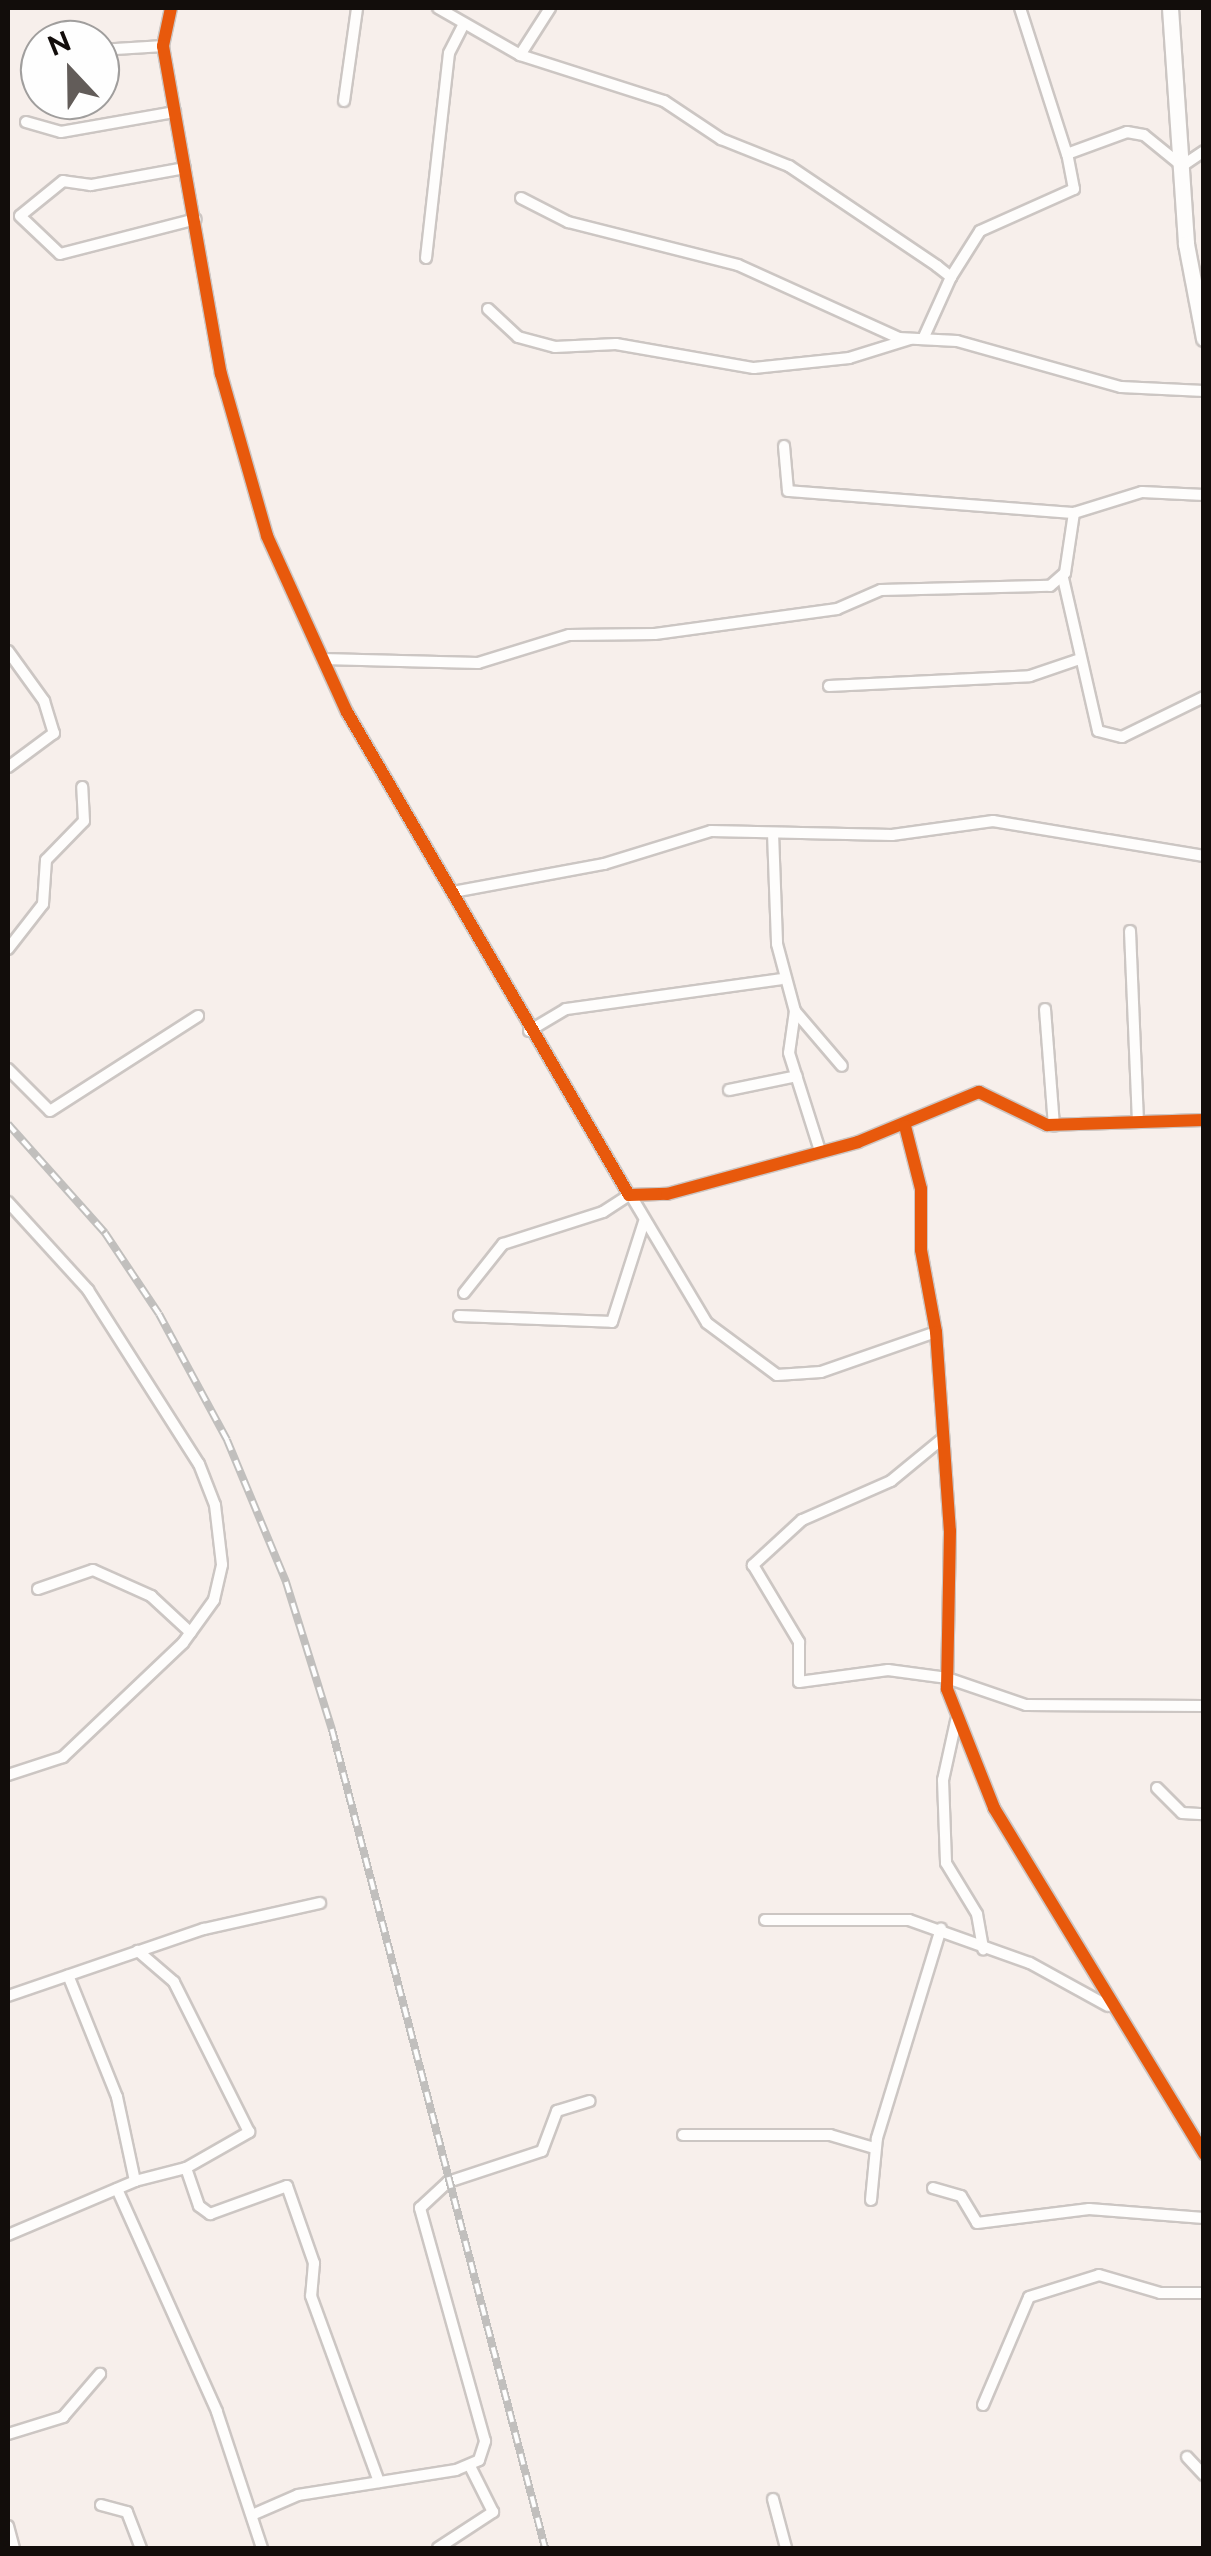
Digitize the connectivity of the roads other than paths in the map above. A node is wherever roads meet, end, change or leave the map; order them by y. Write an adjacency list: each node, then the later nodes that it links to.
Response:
1 (171, 8): 8 (street)
2 (357, 8): 11 (street)
3 (438, 8): 7 (street)
4 (550, 8): 10 (street)
5 (1020, 8): 15 (street)
6 (1170, 8): 16 (street)
7 (462, 27): 10 (street); 20 (street)
8 (162, 46): 9 (street); 12 (street)
9 (120, 49)
10 (520, 55): 21 (street)
11 (344, 102)
12 (175, 112): 13 (street); 17 (street)
13 (26, 122)
14 (1204, 151): 16 (street)
15 (1067, 154): 16 (street); 21 (street)
16 (1182, 166): 23 (street)
17 (185, 168): 19 (street); 19 (street)
18 (521, 198): 24 (street)
19 (196, 219): 31 (street)
20 (426, 258)
21 (951, 277): 24 (street)
22 (488, 309): 24 (street)
23 (1204, 338)
24 (917, 339): 25 (street)
25 (1204, 391)
26 (784, 446): 28 (street)
27 (1204, 495): 28 (street)
28 (1074, 513): 29 (street)
29 (1063, 578): 31 (street); 32 (street)
30 (8, 653): 35 (street)
31 (323, 659): 39 (street)
32 (1077, 660): 33 (street); 34 (street)
33 (829, 686)
34 (1204, 697)
35 (8, 767)
36 (82, 787): 41 (street)
37 (773, 832): 38 (street); 39 (street); 42 (street)
38 (1204, 856)
39 (452, 892): 46 (street)
40 (1130, 931): 51 (street)
41 (8, 948)
42 (782, 979): 44 (street); 46 (street)
43 (1045, 1009): 54 (street)
44 (794, 1011): 47 (street); 49 (street)
45 (198, 1016): 48 (street)
46 (528, 1031): 56 (street)
47 (842, 1066)
48 (8, 1070)
49 (796, 1076): 50 (street); 55 (street)
50 (730, 1090)
51 (1138, 1119): 52 (street); 54 (street)
52 (1204, 1120)
53 (905, 1126): 54 (street); 55 (street); 61 (street)
54 (1054, 1126)
55 (820, 1151): 56 (street)
56 (631, 1197): 58 (street); 59 (street)
57 (8, 1202): 64 (street)
58 (644, 1222): 60 (street); 61 (street)
59 (464, 1293)
60 (458, 1316)
61 (936, 1332): 62 (street)
62 (942, 1439): 65 (street); 65 (street)
63 (38, 1588): 64 (street)
64 (192, 1634): 68 (street)
65 (946, 1678): 66 (street); 67 (street)
66 (1204, 1706)
67 (957, 1720): 74 (street); 78 (street)
68 (8, 1775)
69 (1157, 1788): 70 (street)
70 (1204, 1814)
71 (320, 1903): 75 (street)
72 (765, 1920): 73 (street)
73 (941, 1929): 74 (street); 81 (street)
74 (983, 1949): 78 (street)
75 (138, 1951): 76 (street); 83 (street)
76 (68, 1975): 77 (street); 84 (street)
77 (8, 1996)
78 (1108, 2007): 82 (street)
79 (589, 2101): 95 (street)
80 (684, 2136): 81 (street)
81 (874, 2148): 87 (street)
82 (1204, 2154)
83 (186, 2168): 84 (street); 97 (street)
84 (134, 2181): 86 (street)
85 (933, 2188): 88 (street)
86 (116, 2190): 89 (street); 100 (street)
87 (871, 2200)
88 (1204, 2218)
89 (8, 2235)
90 (1204, 2293): 92 (street)
91 (100, 2374): 93 (street)
92 (983, 2405)
93 (8, 2434)
94 (1187, 2457): 96 (street)
95 (470, 2466): 97 (street); 105 (street)
96 (1204, 2475)
97 (379, 2482): 100 (street)
98 (773, 2499): 106 (street)
99 (101, 2505): 103 (street)
100 (252, 2515): 104 (street)
101 (8, 2526): 102 (street)
102 (14, 2548)
103 (141, 2548)
104 (262, 2548)
105 (438, 2548)
106 (786, 2548)

